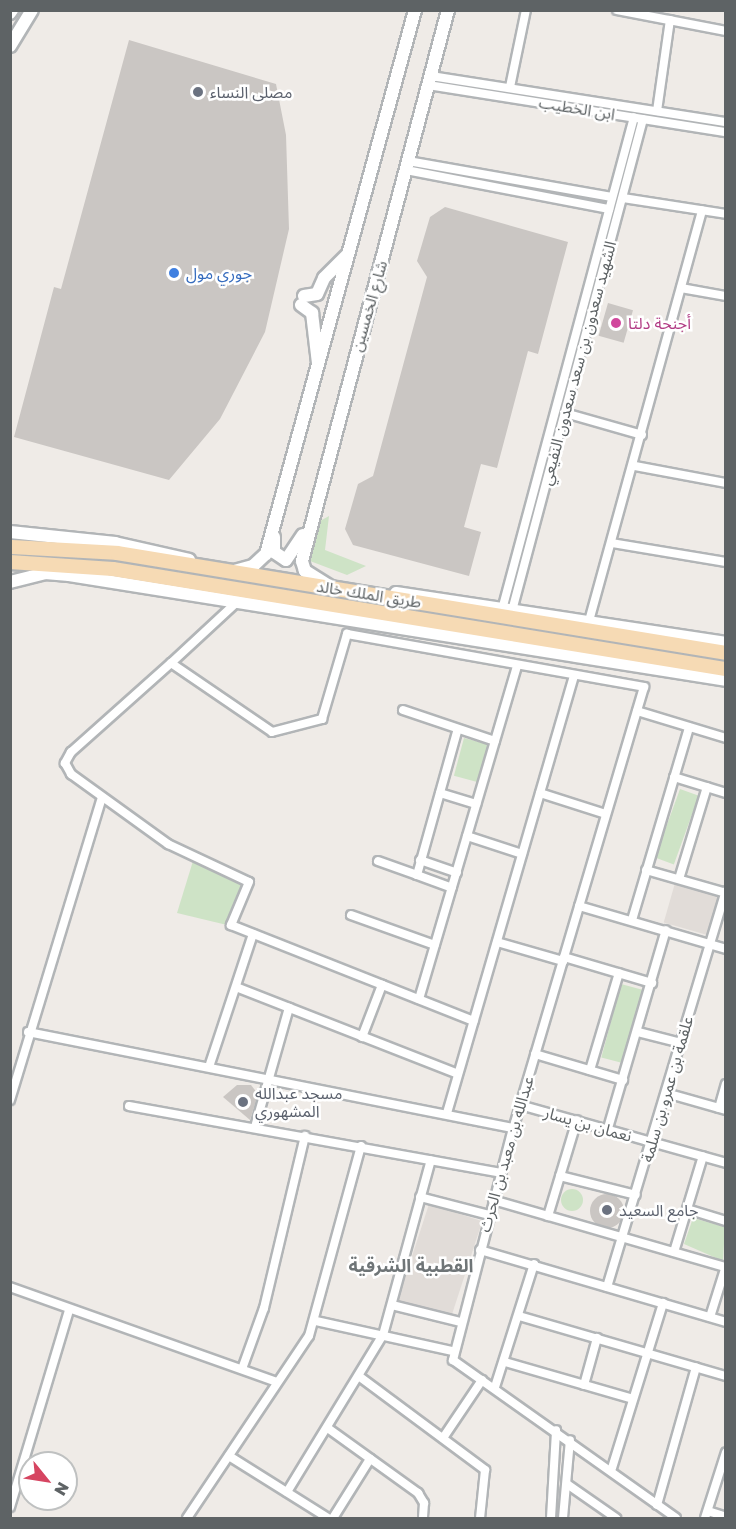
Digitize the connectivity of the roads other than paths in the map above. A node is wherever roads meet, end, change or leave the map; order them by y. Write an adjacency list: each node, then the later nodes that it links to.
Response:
1 (32, 10): 8 (street)
2 (415, 10): 21 (street, شارع الخمسين)
3 (448, 10): 9 (street, شارع الخمسين)
4 (526, 10): 10 (street)
5 (617, 10): 6 (street)
6 (670, 20): 7 (street); 11 (street)
7 (726, 31)
8 (10, 46)
9 (429, 80): 10 (street, ابن الخطيب); 12 (street, ابن الخطيب); 15 (street, شارع الخمسين)
10 (510, 87): 11 (street, ابن الخطيب)
11 (657, 111): 13 (street, ابن الخطيب)
12 (638, 118): 14 (street, ابن الخطيب); 16 (street, الشهيد سعدون بن سعد سعدون النفيعي); 17 (street, الشهيد سعدون بن سعد سعدون النفيعي)
13 (726, 122)
14 (726, 132)
15 (407, 166): 16 (street); 18 (street); 29 (street, شارع الخمسين)
16 (612, 197): 18 (street, الشهيد سعدون بن سعد سعدون النفيعي)
17 (623, 198): 19 (street); 25 (street, الشهيد سعدون بن سعد سعدون النفيعي)
18 (609, 209): 40 (street, الشهيد سعدون بن سعد سعدون النفيعي)
19 (702, 210): 20 (street); 22 (street)
20 (726, 214)
21 (348, 254): 24 (street, شارع الخمسين); 24 (street)
22 (681, 288): 23 (street); 26 (street)
23 (726, 296)
24 (319, 368): 30 (street, شارع الخمسين)
25 (565, 412): 26 (street); 40 (street, الشهيد سعدون بن سعد سعدون النفيعي)
26 (642, 435): 27 (street)
27 (635, 466): 28 (street); 32 (street)
28 (726, 483)
29 (313, 513): 30 (street); 38 (street, شارع الخمسين)
30 (274, 527): 36 (street, شارع الخمسين)
31 (10, 532): 36 (street)
32 (612, 543): 35 (street); 41 (street)
33 (10, 547): 36 (main road, طريق الملك خالد)
34 (10, 562): 46 (main road, طريق الملك خالد)
35 (726, 562)
36 (231, 572): 38 (main road, طريق الملك خالد)
37 (10, 582): 39 (street)
38 (332, 588): 40 (street); 43 (main road, طريق الملك خالد)
39 (238, 601): 44 (street); 48 (street)
40 (508, 607): 41 (street)
41 (589, 621): 42 (street)
42 (726, 643)
43 (726, 653)
44 (171, 663): 45 (street); 60 (street)
45 (517, 666): 47 (street); 54 (street)
46 (726, 669)
47 (574, 676): 50 (street, عبدالله بن معبد بن الحرث); 58 (street)
48 (726, 680)
49 (404, 710): 52 (street)
50 (637, 711): 51 (street); 62 (street, عبدالله بن معبد بن الحرث)
51 (689, 727): 53 (street); 55 (street)
52 (457, 732): 54 (street); 57 (street)
53 (726, 738)
54 (495, 741): 61 (street)
55 (674, 777): 56 (street); 67 (street)
56 (707, 787): 59 (street); 70 (street)
57 (440, 793): 61 (street); 65 (street)
58 (540, 793): 62 (street); 64 (street)
59 (726, 793)
60 (102, 798): 77 (street); 90 (street)
61 (476, 804): 63 (street)
62 (606, 814): 73 (street, عبدالله بن معبد بن الحرث)
63 (467, 836): 64 (street); 68 (street)
64 (522, 854): 78 (street)
65 (420, 860): 68 (street); 69 (street)
66 (378, 861): 69 (street)
67 (646, 870): 70 (street); 75 (street)
68 (457, 873): 71 (street)
69 (417, 875): 71 (street)
70 (679, 879): 72 (street)
71 (452, 888): 80 (street)
72 (725, 892): 79 (street, علقمة بن عمرو بن سلمة)
73 (579, 906): 75 (street); 82 (street, عبدالله بن معبد بن الحرث)
74 (351, 915): 80 (street)
75 (632, 921): 76 (street)
76 (666, 930): 79 (street); 84 (street)
77 (254, 934): 85 (street); 86 (street)
78 (497, 942): 82 (street); 89 (street)
79 (710, 944): 81 (street); 93 (street, علقمة بن عمرو بن سلمة)
80 (435, 945): 87 (street)
81 (726, 949)
82 (563, 959): 83 (street); 94 (street, عبدالله بن معبد بن الحرث)
83 (619, 973): 84 (street); 96 (street)
84 (652, 983): 91 (street)
85 (382, 985): 87 (street); 92 (street)
86 (236, 987): 88 (street); 95 (street)
87 (419, 999): 89 (street)
88 (289, 1008): 92 (street); 98 (street)
89 (474, 1021): 97 (street)
90 (28, 1032): 95 (street); 102 (street)
91 (638, 1032): 93 (street); 99 (street)
92 (362, 1037): 97 (street)
93 (681, 1043): 101 (street, علقمة بن عمرو بن سلمة)
94 (535, 1054): 96 (street); 103 (street, عبدالله بن معبد بن الحرث)
95 (209, 1067): 98 (street)
96 (590, 1070): 99 (street)
97 (458, 1074): 106 (street)
98 (266, 1078): 106 (street); 108 (street)
99 (623, 1080): 110 (street)
100 (726, 1084): 105 (street)
101 (666, 1093): 105 (street); 112 (street, علقمة بن عمرو بن سلمة)
102 (10, 1100)
103 (520, 1105): 107 (street, نعمان بن يسار); 109 (street, عبدالله بن معبد بن الحرث)
104 (129, 1106): 108 (street)
105 (722, 1109)
106 (447, 1113): 109 (street)
107 (577, 1120): 110 (street, نعمان بن يسار); 118 (street)
108 (255, 1126): 111 (street)
109 (513, 1128): 117 (street, عبدالله بن معبد بن الحرث)
110 (609, 1128): 112 (street, نعمان بن يسار)
111 (305, 1136): 113 (street); 147 (street)
112 (652, 1143): 114 (street, نعمان بن يسار); 119 (street, علقمة بن عمرو بن سلمة)
113 (361, 1146): 115 (street); 138 (street)
114 (703, 1156): 116 (street, نعمان بن يسار); 122 (street)
115 (431, 1160): 117 (street); 120 (street)
116 (726, 1163)
117 (501, 1173): 121 (street, عبدالله بن معبد بن الحرث)
118 (560, 1176): 119 (street); 124 (street)
119 (636, 1195): 126 (street, علقمة بن عمرو بن سلمة)
120 (420, 1197): 123 (street); 134 (street)
121 (493, 1200): 123 (street, عبدالله بن معبد بن الحرث); 124 (street)
122 (687, 1209): 125 (street); 128 (street)
123 (489, 1215): 127 (street, عبدالله بن معبد بن الحرث)
124 (548, 1216): 126 (street)
125 (726, 1221)
126 (623, 1237): 128 (street); 132 (street, علقمة بن عمرو بن سلمة)
127 (480, 1250): 129 (street); 139 (street, عبدالله بن معبد بن الحرث)
128 (674, 1252): 130 (street)
129 (534, 1264): 132 (street); 136 (street)
130 (725, 1267): 137 (street)
131 (10, 1287): 135 (street)
132 (607, 1287): 133 (street)
133 (663, 1303): 137 (street); 144 (street)
134 (392, 1305): 139 (street); 141 (street)
135 (69, 1310): 147 (street); 166 (street)
136 (519, 1316): 142 (street); 145 (street)
137 (710, 1317): 140 (street)
138 (316, 1321): 141 (street); 151 (street)
139 (460, 1322): 143 (street, عبدالله بن معبد بن الحرث)
140 (726, 1322)
141 (383, 1335): 143 (street); 149 (street)
142 (597, 1338): 144 (street); 152 (street)
143 (453, 1351): 150 (street)
144 (646, 1353): 146 (street); 154 (street)
145 (506, 1362): 152 (street); 153 (street)
146 (696, 1367): 148 (street); 165 (street)
147 (242, 1369): 151 (street)
148 (726, 1376)
149 (360, 1377): 155 (street); 157 (street)
150 (482, 1380): 153 (street); 157 (street)
151 (277, 1382): 160 (street)
152 (584, 1385): 154 (street)
153 (495, 1387): 156 (street)
154 (633, 1399): 162 (street)
155 (329, 1429): 161 (street); 164 (street)
156 (556, 1430): 158 (street); 174 (street)
157 (443, 1438): 173 (street)
158 (570, 1440): 162 (street); 163 (street)
159 (725, 1455): 167 (street)
160 (229, 1456): 164 (street); 168 (street)
161 (370, 1459): 171 (street); 172 (street)
162 (612, 1468): 165 (street)
163 (567, 1484): 175 (street); 176 (street)
164 (287, 1491): 170 (street)
165 (657, 1505): 177 (street)
166 (10, 1507)
167 (706, 1515): 169 (street)
168 (191, 1517)
169 (726, 1517)
170 (328, 1518)
171 (333, 1518)
172 (423, 1518)
173 (480, 1518)
174 (550, 1518)
175 (563, 1518)
176 (614, 1518)
177 (676, 1518)

